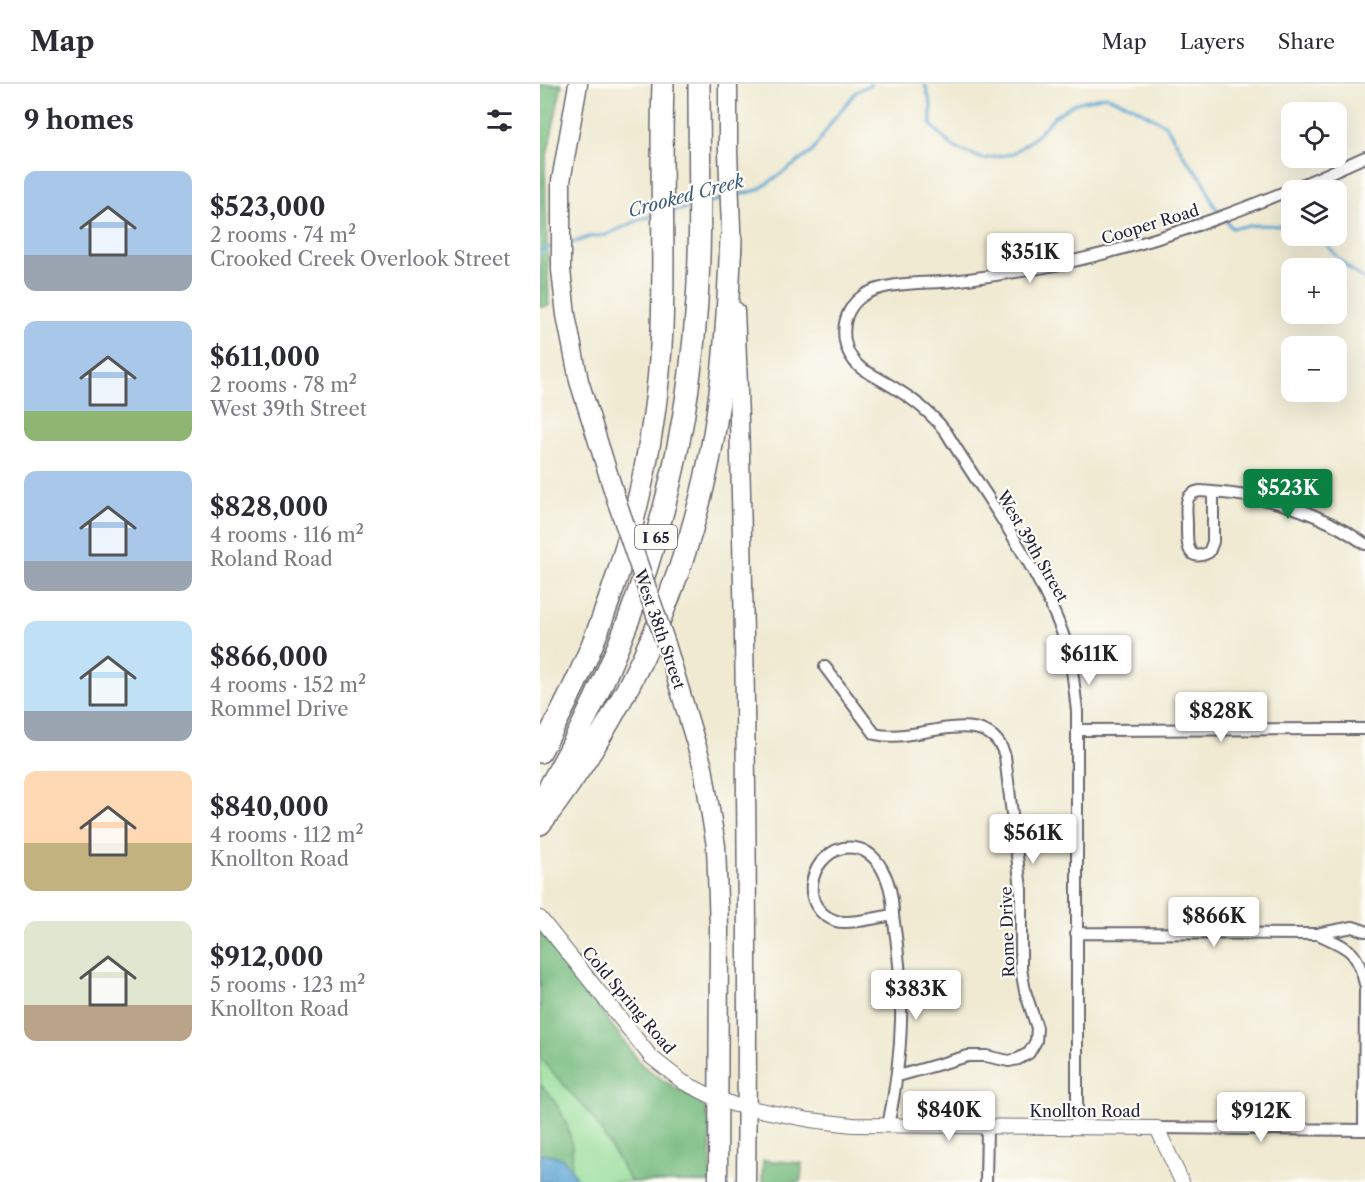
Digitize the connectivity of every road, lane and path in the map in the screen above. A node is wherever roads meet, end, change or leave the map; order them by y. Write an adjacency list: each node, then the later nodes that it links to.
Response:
1 (578, 84): 24 (main road, West 38th Street, bridge)
2 (699, 84): 14 (highway, I 65)
3 (728, 84): 6 (main road, West 38th Street)
4 (662, 87): 13 (highway, I 65)
5 (1365, 157): 7 (street, Cooper Road)
6 (731, 239): 15 (highway); 24 (main road, West 38th Street)
7 (845, 325): 12 (street, West 39th Street)
8 (1213, 492): 8 (street); 9 (street)
9 (1365, 544)
10 (825, 667): 23 (street, Rome Drive)
11 (1365, 729): 12 (street)
12 (1077, 730): 19 (street, West 39th Street)
13 (540, 752)
14 (540, 803)
15 (540, 824)
16 (892, 915): 16 (street); 23 (street)
17 (544, 924): 24 (street, Cold Spring Road)
18 (1365, 931): 20 (street)
19 (1076, 933): 20 (street); 27 (street, West 39th Street)
20 (1318, 934): 21 (street)
21 (1365, 984)
22 (1365, 990): 29 (street)
23 (898, 1076): 25 (street)
24 (734, 1104): 25 (street, Knollton Road); 30 (main road, West 38th Street); 31 (main road, West 38th Street)
25 (888, 1126): 26 (street, Knollton Road)
26 (987, 1127): 27 (street, Knollton Road); 32 (street)
27 (1077, 1128): 28 (street, Knollton Road)
28 (1156, 1128): 29 (street, Knollton Road); 33 (street)
29 (1365, 1130)
30 (718, 1182)
31 (746, 1182)
32 (986, 1182)
33 (1182, 1182)

